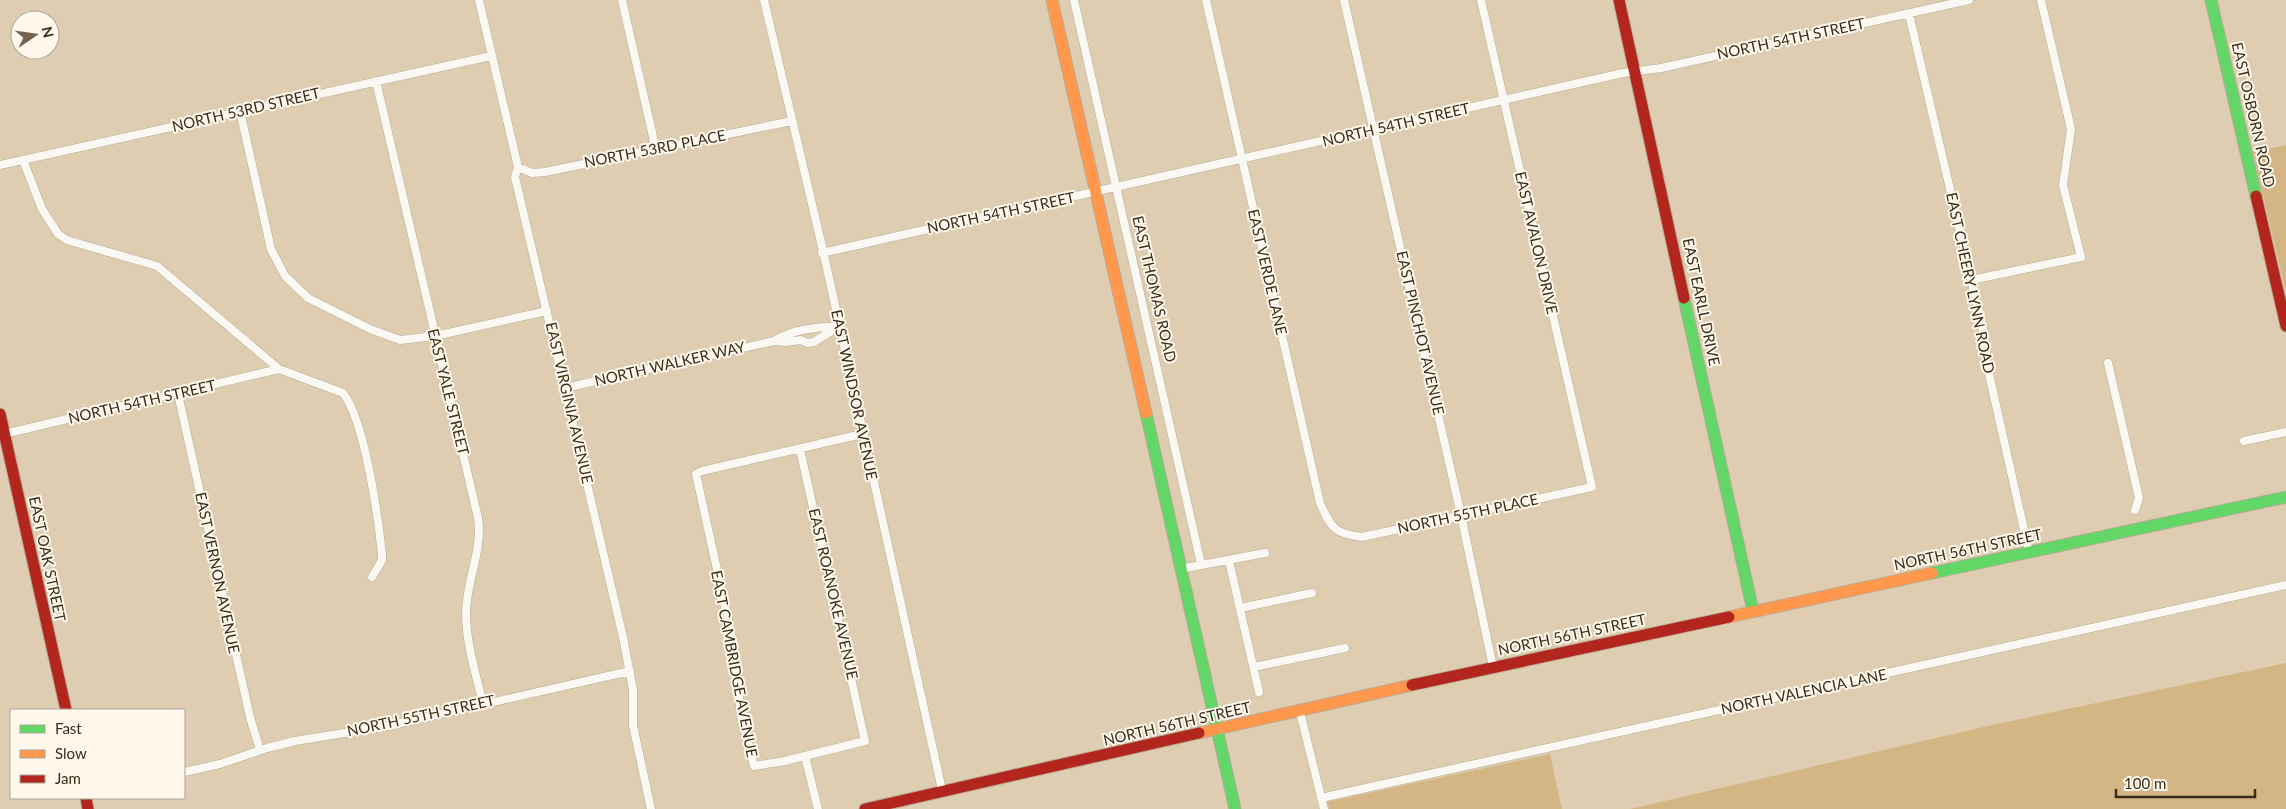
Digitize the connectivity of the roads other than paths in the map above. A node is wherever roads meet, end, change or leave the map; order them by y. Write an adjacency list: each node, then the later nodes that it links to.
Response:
1 (479, 0): 14 (street, EAST VIRGINIA AVENUE)
2 (622, 0): 21 (street)
3 (764, 0): 19 (street, EAST WINDSOR AVENUE)
4 (1052, 0): 27 (main road)
5 (1074, 0): 26 (street, EAST THOMAS ROAD)
6 (1206, 0): 22 (street, EAST VERDE LANE)
7 (1344, 0): 20 (street, EAST PINCHOT AVENUE)
8 (1481, 0): 17 (street, EAST AVALON DRIVE)
9 (1619, 0): 15 (main road, EAST EARLL DRIVE)
10 (1970, 0): 13 (street, NORTH 54TH STREET)
11 (2040, 0): 29 (street)
12 (2211, 0): 31 (main road, EAST OSBORN ROAD)
13 (1909, 14): 15 (street, NORTH 54TH STREET); 29 (street, EAST CHEERY LYNN ROAD)
14 (491, 56): 16 (street, NORTH 53RD STREET); 25 (street, EAST VIRGINIA AVENUE)
15 (1635, 71): 17 (street, NORTH 54TH STREET); 59 (main road, EAST EARLL DRIVE)
16 (376, 82): 18 (street, NORTH 53RD STREET); 33 (street, EAST YALE STREET)
17 (1504, 100): 20 (street, NORTH 54TH STREET); 45 (street, EAST AVALON DRIVE)
18 (240, 112): 23 (street, NORTH 53RD STREET); 33 (street)
19 (792, 120): 21 (street, NORTH 53RD PLACE); 28 (street, EAST WINDSOR AVENUE)
20 (1374, 130): 22 (street, NORTH 54TH STREET); 48 (street, EAST PINCHOT AVENUE)
21 (656, 150): 25 (street, NORTH 53RD PLACE)
22 (1241, 159): 26 (street, NORTH 54TH STREET); 49 (street, EAST VERDE LANE)
23 (23, 160): 24 (street, NORTH 53RD STREET); 36 (street)
24 (0, 165)
25 (518, 167): 30 (street, EAST VIRGINIA AVENUE)
26 (1116, 188): 27 (street, NORTH 54TH STREET); 53 (street, EAST THOMAS ROAD)
27 (1095, 193): 28 (street, NORTH 54TH STREET); 54 (main road)
28 (822, 252): 32 (street, EAST WINDSOR AVENUE)
29 (1971, 280): 50 (street, EAST CHEERY LYNN ROAD)
30 (547, 311): 33 (street); 37 (street, EAST VIRGINIA AVENUE)
31 (2286, 326)
32 (838, 327): 34 (street, NORTH WALKER WAY); 34 (street, NORTH WALKER WAY); 42 (street, EAST WINDSOR AVENUE)
33 (435, 336): 65 (street, EAST YALE STREET)
34 (800, 336): 37 (street, NORTH WALKER WAY)
35 (2108, 362): 47 (street)
36 (278, 369): 38 (street, NORTH 54TH STREET); 55 (street)
37 (565, 388): 63 (street, EAST VIRGINIA AVENUE)
38 (178, 394): 41 (street, NORTH 54TH STREET); 69 (street, EAST VERNON AVENUE)
39 (0, 414): 41 (main road, EAST OAK STREET)
40 (2286, 432): 43 (street)
41 (4, 434): 66 (main road, EAST OAK STREET)
42 (862, 434): 44 (street); 72 (street, EAST WINDSOR AVENUE)
43 (2244, 441)
44 (800, 448): 70 (street, EAST ROANOKE AVENUE); 70 (street, EAST CAMBRIDGE AVENUE)
45 (1592, 487): 48 (street, NORTH 55TH PLACE)
46 (2286, 497): 50 (main road, NORTH 56TH STREET)
47 (2135, 510)
48 (1461, 516): 49 (street, NORTH 55TH PLACE); 61 (street, EAST PINCHOT AVENUE)
49 (1344, 535)
50 (2029, 552): 59 (main road, NORTH 56TH STREET)
51 (1265, 553): 52 (street)
52 (1229, 561): 53 (street); 58 (street)
53 (1201, 564): 54 (street)
54 (1180, 570): 68 (main road)
55 (372, 577)
56 (2286, 585): 73 (street, NORTH VALENCIA LANE)
57 (1312, 593): 58 (street)
58 (1240, 608): 62 (street)
59 (1752, 612): 61 (main road, NORTH 56TH STREET)
60 (1345, 648): 62 (street)
61 (1494, 667): 67 (main road, NORTH 56TH STREET)
62 (1254, 668): 64 (street)
63 (630, 671): 65 (street, NORTH 55TH STREET); 75 (street, EAST VIRGINIA AVENUE)
64 (1259, 692)
65 (483, 704): 69 (street, NORTH 55TH STREET)
66 (66, 709)
67 (1300, 712): 68 (main road, NORTH 56TH STREET); 73 (street)
68 (1217, 731): 72 (main road, NORTH 56TH STREET); 78 (main road)
69 (260, 750): 71 (street, NORTH 55TH STREET)
70 (805, 756): 76 (street)
71 (185, 772)
72 (942, 790): 74 (main road, NORTH 56TH STREET)
73 (1321, 798): 79 (street)
74 (895, 806): 77 (main road, NORTH 56TH STREET)
75 (651, 809)
76 (818, 809)
77 (865, 809)
78 (1235, 809)
79 (1324, 809)

